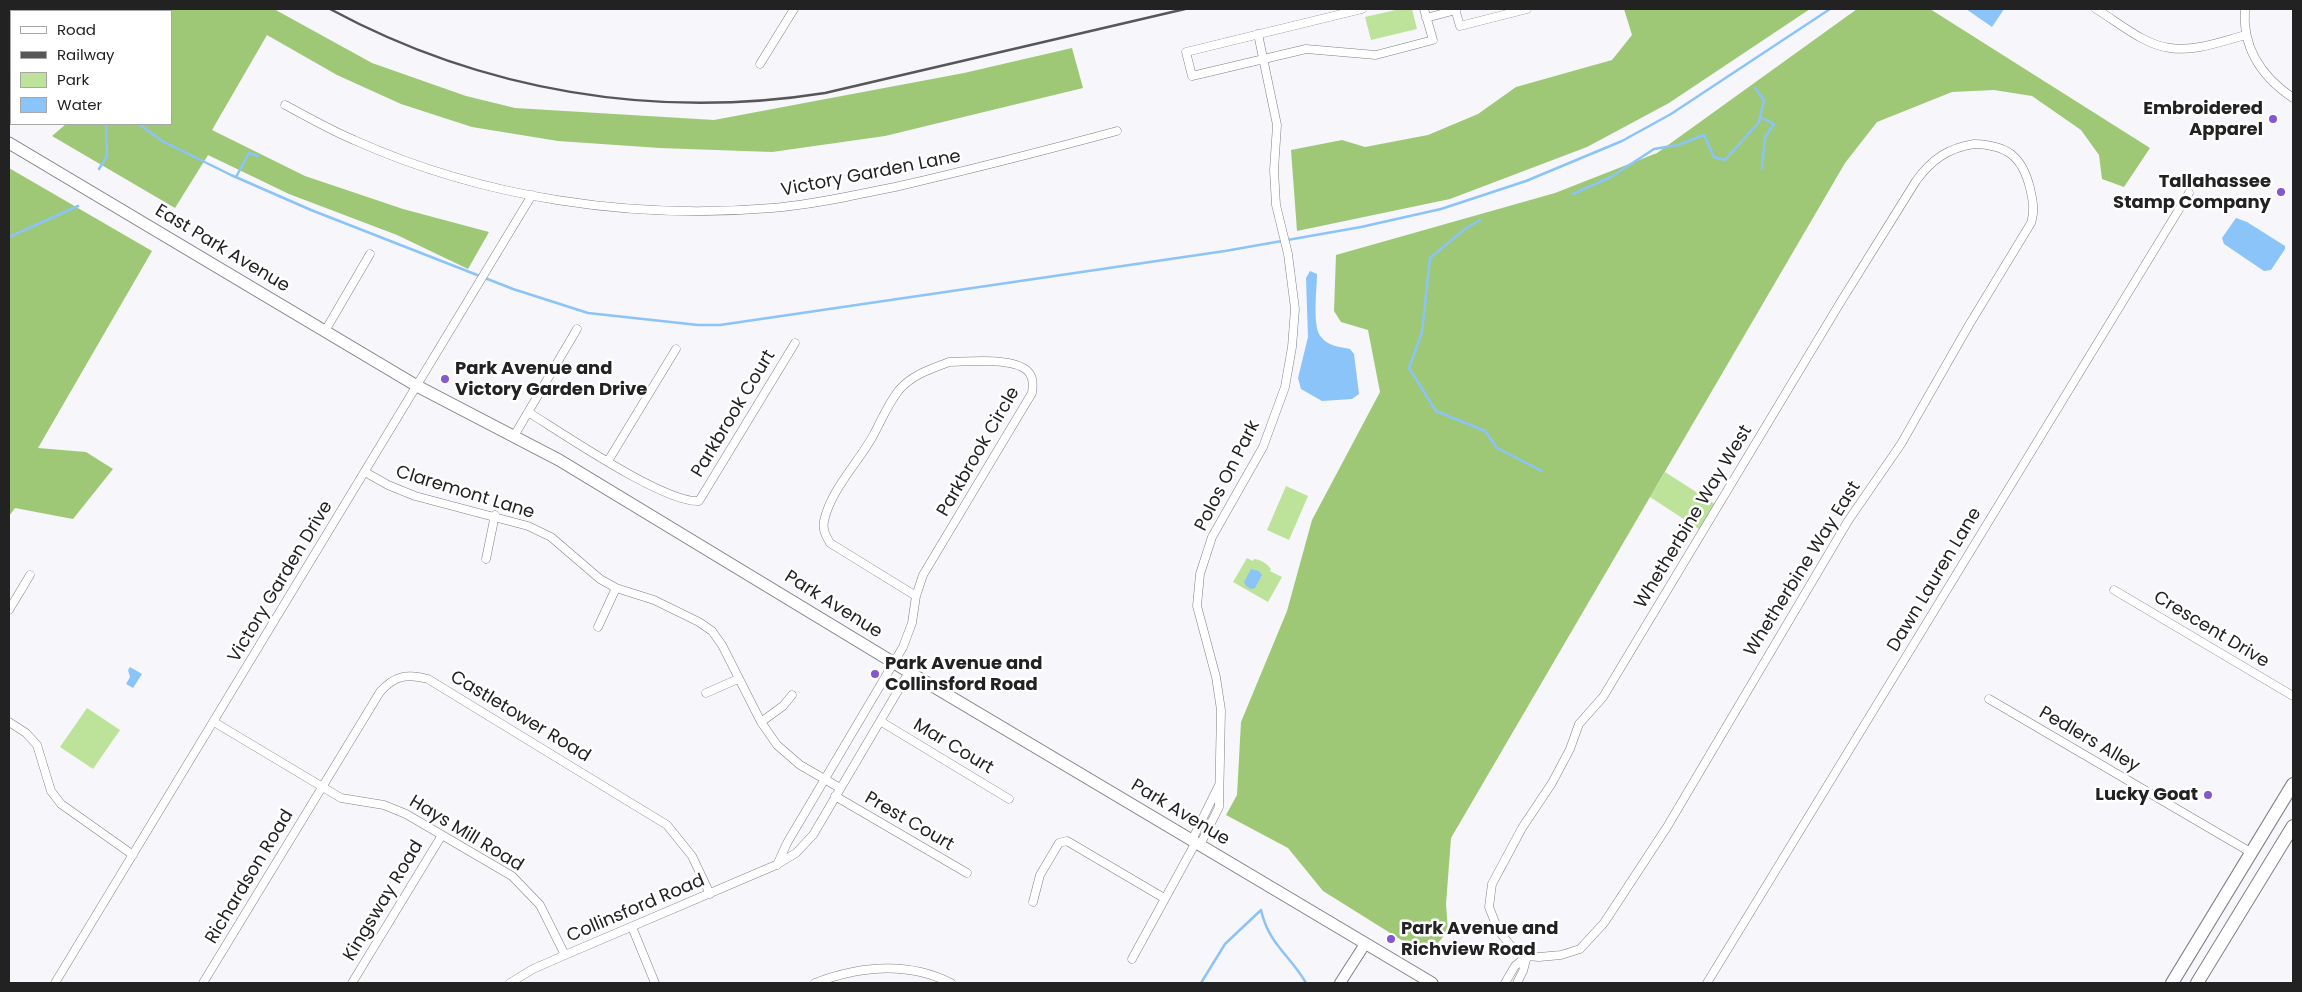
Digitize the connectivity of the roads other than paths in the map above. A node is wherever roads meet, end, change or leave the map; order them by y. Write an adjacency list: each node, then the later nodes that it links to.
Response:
1 (794, 9): 12 (street)
2 (1362, 9): 9 (street)
3 (1424, 9): 8 (street)
4 (1455, 9): 5 (street); 8 (street)
5 (1527, 9)
6 (2096, 9): 10 (street)
7 (2245, 9): 10 (street)
8 (1426, 18): 11 (street)
9 (1258, 34): 11 (street, Polos On Park); 11 (street)
10 (2246, 35): 13 (street)
11 (1263, 59): 59 (street, Polos On Park)
12 (760, 64)
13 (2293, 98)
14 (285, 105): 19 (street, Victory Garden Lane)
15 (1117, 131): 19 (street, Victory Garden Lane)
16 (9, 143): 22 (main road, East Park Avenue)
17 (2007, 151): 70 (street, Whetherbine Way East); 70 (street, Whetherbine Way West)
18 (2189, 193): 83 (street, Dawn Lauren Lane)
19 (532, 195): 25 (street, Victory Garden Drive)
20 (370, 254): 22 (street)
21 (577, 329): 26 (street)
22 (325, 331): 25 (main road, East Park Avenue)
23 (795, 343): 28 (street, Parkbrook Court)
24 (676, 349): 28 (street)
25 (417, 386): 27 (main road, Park Avenue); 29 (street, Victory Garden Drive)
26 (528, 412): 27 (street); 28 (street)
27 (514, 436): 38 (main road, Park Avenue)
28 (608, 460)
29 (366, 472): 30 (street, Claremont Lane); 47 (street, Victory Garden Drive)
30 (495, 515): 31 (street); 33 (street, Claremont Lane)
31 (486, 559)
32 (30, 575): 36 (street)
33 (616, 588): 37 (street); 40 (street, Claremont Lane)
34 (2114, 590): 43 (street, Crescent Drive)
35 (916, 596): 35 (street, Parkbrook Circle); 38 (street, Parkbrook Circle)
36 (9, 610)
37 (598, 627)
38 (894, 663): 39 (main road, Park Avenue); 49 (street)
39 (909, 672): 45 (street, Collinsford Road); 59 (main road, Park Avenue)
40 (738, 679): 41 (street); 48 (street, Claremont Lane)
41 (706, 693)
42 (792, 695): 48 (street)
43 (2293, 696)
44 (1989, 699): 60 (street, Pedlers Alley)
45 (880, 721): 50 (street, Collinsford Road); 56 (street, Mar Court)
46 (9, 722): 61 (street)
47 (214, 722): 53 (street, Hays Mill Road); 61 (street, Victory Garden Drive)
48 (761, 722): 51 (street, Claremont Lane)
49 (840, 755): 50 (street); 51 (street)
50 (855, 764): 54 (street, Collinsford Road)
51 (826, 780): 54 (street, Claremont Lane); 62 (street)
52 (2293, 784): 60 (main road)
53 (322, 787): 58 (street, Hays Mill Road); 64 (street, Castletower Road); 73 (street, Richardson Road)
54 (840, 788): 55 (street, Collinsford Road)
55 (835, 796): 62 (street, Collinsford Road); 63 (street, Prest Court)
56 (1009, 799)
57 (2293, 826): 85 (main road)
58 (442, 834): 69 (street, Hays Mill Road); 74 (street, Kingsway Road)
59 (1196, 842): 65 (street, Polos On Park); 68 (main road, Park Avenue)
60 (2252, 853): 84 (main road)
61 (133, 856): 72 (street, Victory Garden Drive)
62 (776, 866): 64 (street, Collinsford Road)
63 (967, 873)
64 (710, 894): 67 (street, Collinsford Road)
65 (1164, 898): 66 (street); 71 (street, Polos On Park)
66 (1033, 902)
67 (632, 926): 69 (street, Collinsford Road); 76 (street)
68 (1365, 944): 79 (street); 80 (main road, Park Avenue)
69 (565, 955): 75 (street, Collinsford Road)
70 (1527, 956): 81 (street); 82 (street)
71 (1132, 959)
72 (55, 983)
73 (203, 983)
74 (352, 983)
75 (510, 983)
76 (655, 983)
77 (815, 983): 78 (street)
78 (951, 983)
79 (1340, 983)
80 (1432, 983)
81 (1505, 983)
82 (1517, 983)
83 (1707, 983)
84 (2172, 983)
85 (2198, 983)

